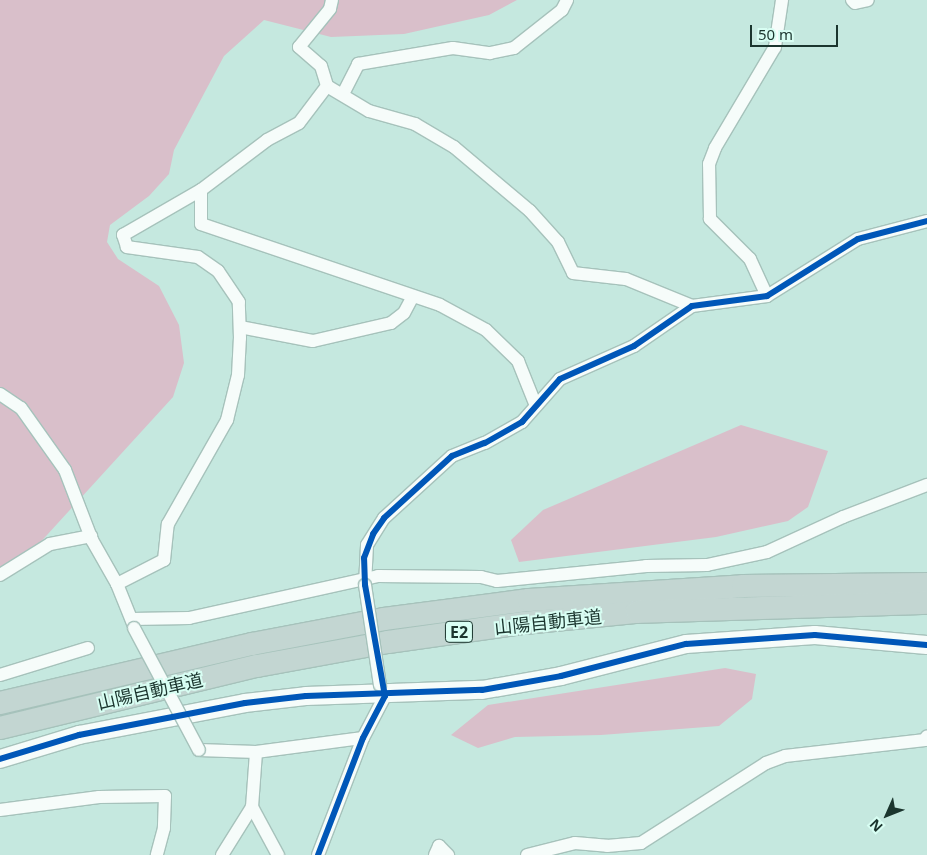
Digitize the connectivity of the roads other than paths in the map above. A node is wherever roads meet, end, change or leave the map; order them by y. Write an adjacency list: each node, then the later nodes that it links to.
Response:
1 (332, 0): 6 (street)
2 (567, 0): 7 (street)
3 (782, 0): 11 (street)
4 (852, 0): 5 (street)
5 (868, 0)
6 (327, 86): 7 (street); 8 (street)
7 (343, 94): 12 (street)
8 (200, 190): 10 (street); 13 (street)
9 (927, 222): 11 (street)
10 (413, 296): 13 (street); 15 (street)
11 (767, 296): 12 (street)
12 (692, 306): 15 (street)
13 (240, 327): 20 (street)
14 (0, 394): 17 (street)
15 (536, 406): 19 (street)
16 (927, 484): 19 (street)
17 (91, 536): 18 (street); 20 (street)
18 (0, 575)
19 (365, 581): 23 (street); 27 (street, bridge)
20 (117, 584): 23 (street)
21 (927, 584): 28 (highway, 山陽自動車道 / E2)
22 (927, 603): 29 (highway, 山陽自動車道 / E2)
23 (133, 623): 32 (street, bridge)
24 (927, 645): 27 (street)
25 (88, 648): 26 (street)
26 (0, 675)
27 (382, 690): 31 (street); 33 (street)
28 (0, 703)
29 (0, 728)
30 (927, 736): 42 (street)
31 (363, 738): 32 (street); 39 (street)
32 (256, 752): 34 (street)
33 (0, 759)
34 (252, 807): 37 (street); 38 (street)
35 (1, 812): 36 (street)
36 (157, 855)
37 (222, 855)
38 (278, 855)
39 (318, 855)
40 (435, 855): 41 (street)
41 (448, 855)
42 (527, 855)

